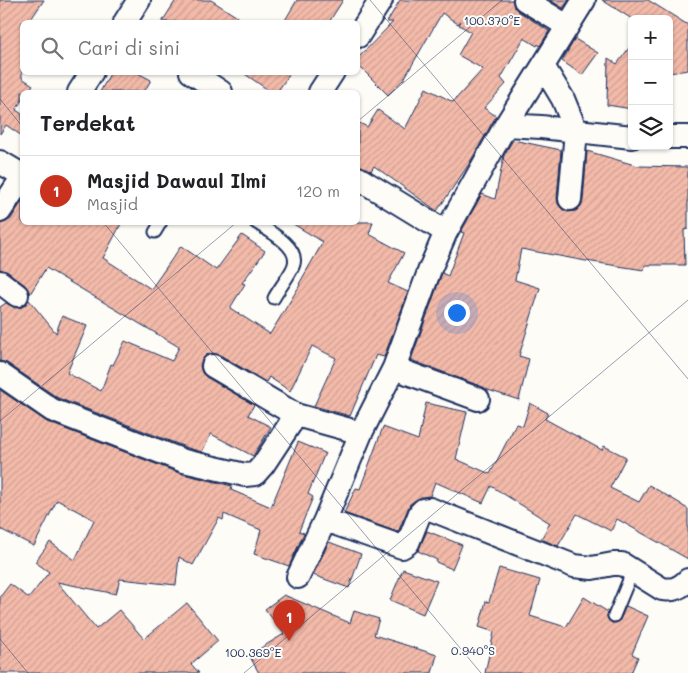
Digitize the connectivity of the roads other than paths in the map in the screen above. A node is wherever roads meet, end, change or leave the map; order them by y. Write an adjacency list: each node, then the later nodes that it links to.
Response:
1 (139, 0): 5 (street)
2 (381, 0): 7 (street)
3 (525, 0): 6 (street)
4 (584, 0): 6 (street)
5 (126, 20)
6 (567, 26): 8 (street)
7 (360, 33)
8 (543, 66): 15 (street); 16 (street)
9 (90, 75): 12 (street)
10 (196, 75): 13 (street)
11 (331, 75): 14 (street)
12 (80, 90)
13 (218, 90)
14 (321, 90)
15 (506, 125): 16 (street); 27 (street)
16 (576, 131): 17 (street); 24 (street)
17 (628, 137)
18 (673, 137): 19 (street)
19 (688, 137)
20 (0, 162): 21 (street)
21 (20, 175)
22 (20, 179): 25 (street)
23 (360, 179): 27 (street)
24 (570, 199)
25 (0, 211)
26 (259, 225): 28 (lane)
27 (446, 232): 30 (street)
28 (274, 298)
29 (213, 366): 33 (street)
30 (394, 368): 32 (street); 34 (street)
31 (0, 374): 33 (street)
32 (478, 400)
33 (296, 415): 34 (street)
34 (361, 433): 35 (street)
35 (325, 520): 36 (street); 37 (street)
36 (633, 570): 38 (street); 39 (lane)
37 (298, 577)
38 (688, 580)
39 (614, 616)

